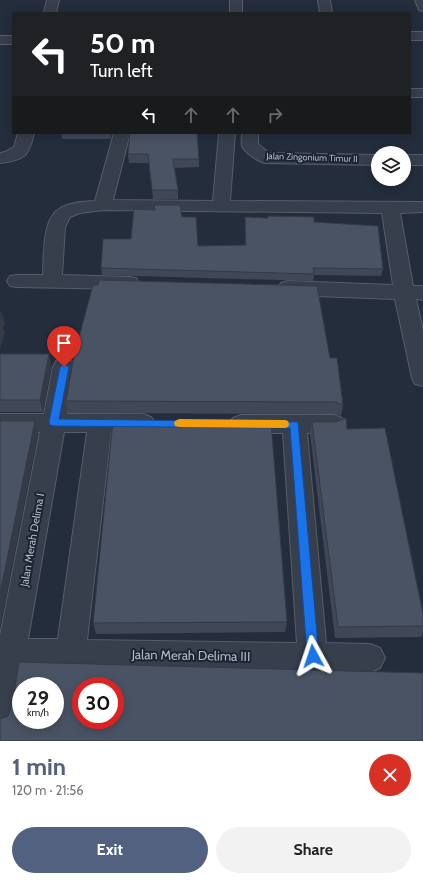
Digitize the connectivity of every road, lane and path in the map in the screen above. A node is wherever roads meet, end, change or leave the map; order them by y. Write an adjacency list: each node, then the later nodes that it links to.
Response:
1 (53, 0): 6 (street)
2 (236, 0): 7 (street)
3 (324, 0): 8 (street)
4 (421, 0): 5 (street)
5 (423, 7)
6 (50, 12)
7 (236, 12)
8 (326, 12)
9 (411, 36): 10 (street)
10 (423, 36)
11 (0, 40): 12 (street)
12 (12, 40)
13 (411, 93): 14 (street)
14 (423, 93)
15 (26, 134): 19 (street)
16 (122, 134): 23 (street)
17 (227, 134): 24 (street)
18 (250, 140): 20 (street, Jalan Zingonium Timur II)
19 (0, 158)
20 (371, 160)
21 (411, 160): 22 (street)
22 (423, 160)
23 (103, 205): 24 (street); 27 (street)
24 (221, 207): 26 (street)
25 (423, 207): 26 (street)
26 (390, 208): 31 (street)
27 (52, 281): 28 (street); 29 (street)
28 (17, 282)
29 (146, 284)
30 (271, 288): 31 (street)
31 (414, 292): 33 (street)
32 (64, 367): 34 (street, Jalan Merah Delima I)
33 (423, 378)
34 (54, 422): 35 (street); 36 (street); 41 (street, Jalan Merah Delima I)
35 (0, 423)
36 (100, 423): 37 (street); 42 (street)
37 (162, 423)
38 (217, 424): 39 (street)
39 (294, 424): 40 (street); 43 (street)
40 (334, 424)
41 (11, 653): 42 (street, Jalan Merah Delima III); 45 (street, Jalan Merah Delima I)
42 (71, 654): 43 (street, Jalan Merah Delima III)
43 (313, 656): 44 (street, Jalan Merah Delima III)
44 (370, 658)
45 (0, 714)

